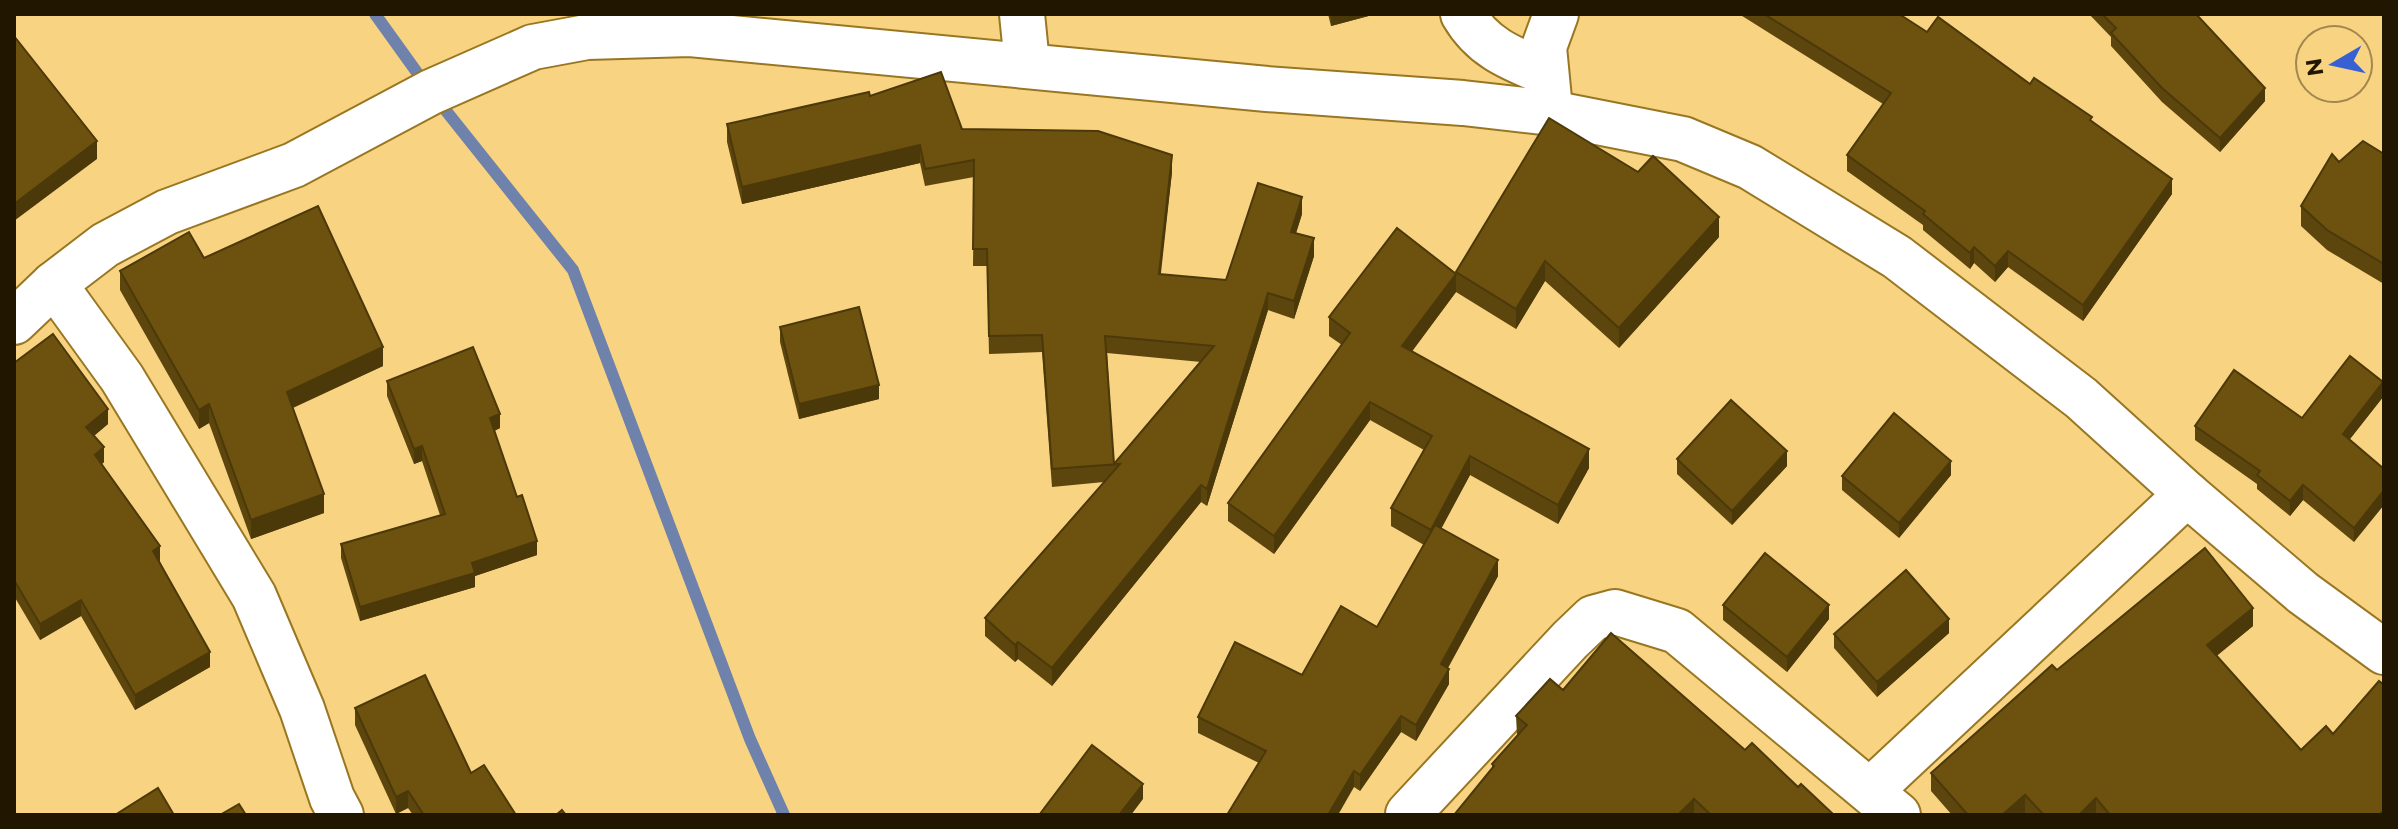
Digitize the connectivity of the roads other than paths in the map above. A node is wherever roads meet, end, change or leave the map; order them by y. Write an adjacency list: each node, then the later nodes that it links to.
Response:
1 (1022, 14): 5 (street)
2 (1463, 14): 6 (street)
3 (1556, 14): 6 (street)
4 (584, 25): 5 (street); 7 (street)
5 (1027, 64): 6 (street)
6 (1548, 93): 9 (street)
7 (54, 284): 8 (street); 13 (street)
8 (14, 322)
9 (2187, 494): 10 (street); 11 (street)
10 (2384, 652)
11 (1884, 803): 12 (street)
12 (1408, 814)
13 (341, 815)

